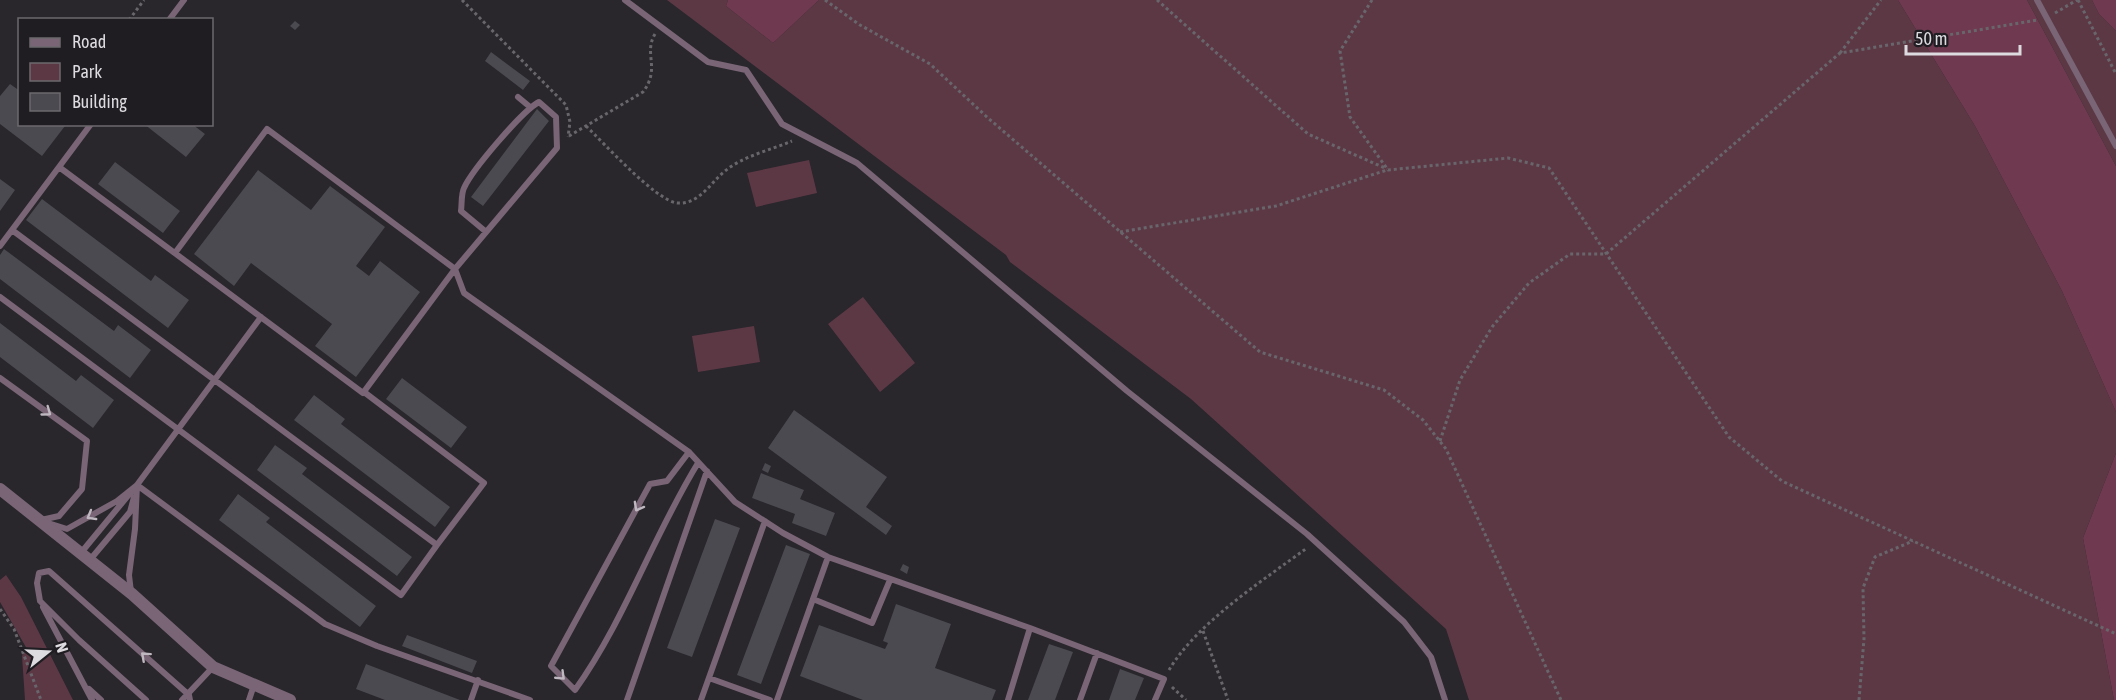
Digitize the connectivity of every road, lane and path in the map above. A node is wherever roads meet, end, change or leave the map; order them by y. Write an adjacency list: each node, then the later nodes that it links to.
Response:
1 (144, 0): 11 (path)
2 (184, 0): 12 (lane)
3 (462, 0): 21 (path)
4 (625, 0): 14 (lane)
5 (825, 0): 29 (path)
6 (1157, 0): 26 (path)
7 (1372, 0): 26 (path)
8 (1881, 0): 15 (path)
9 (2037, 0): 13 (lane)
10 (2077, 0): 13 (path); 16 (path)
11 (130, 18)
12 (170, 18)
13 (2047, 18): 15 (path); 23 (lane)
14 (660, 26): 20 (path); 22 (lane)
15 (1840, 52): 32 (path)
16 (2116, 74)
17 (518, 97): 18 (lane)
18 (530, 106): 24 (lane); 28 (lane)
19 (90, 126): 25 (lane)
20 (586, 126): 21 (path); 22 (path)
21 (569, 136): 24 (path)
22 (804, 137): 49 (lane)
23 (2116, 146)
24 (557, 148): 28 (lane)
25 (59, 167): 27 (lane); 31 (lane)
26 (1388, 170): 29 (path); 32 (path)
27 (12, 230): 30 (lane); 37 (lane)
28 (486, 231): 33 (lane)
29 (1120, 232): 40 (path)
30 (0, 246)
31 (175, 253): 33 (lane); 35 (lane)
32 (1606, 254): 40 (path); 48 (path)
33 (455, 269): 38 (lane); 41 (lane)
34 (0, 297): 39 (lane)
35 (261, 317): 37 (lane); 38 (lane)
36 (0, 378): 46 (lane, one-way to 46)
37 (215, 380): 39 (lane); 50 (lane)
38 (364, 392): 50 (lane)
39 (178, 430): 44 (lane); 50 (lane)
40 (1440, 441): 88 (path)
41 (689, 452): 42 (lane); 42 (lane, one-way to 42)
42 (699, 463): 43 (lane)
43 (706, 471): 47 (lane); 78 (lane)
44 (137, 485): 46 (lane, one-way to 46); 51 (lane); 51 (lane); 54 (lane); 65 (lane)
45 (0, 489): 46 (street)
46 (39, 520): 51 (street)
47 (765, 521): 52 (lane); 63 (lane)
48 (1913, 541): 60 (path); 89 (path)
49 (1316, 542): 59 (path); 87 (lane)
50 (437, 545)
51 (85, 557): 54 (street)
52 (828, 557): 53 (lane); 55 (lane)
53 (890, 580): 55 (lane); 58 (lane)
54 (132, 594): 62 (street)
55 (813, 599): 81 (lane)
56 (40, 601): 66 (lane); 68 (lane, one-way to 56); 72 (lane)
57 (0, 609): 69 (path)
58 (1030, 628): 61 (lane); 82 (lane)
59 (1203, 631): 64 (path); 86 (path)
60 (2116, 634)
61 (1097, 653): 64 (lane); 83 (lane)
62 (213, 667): 67 (street); 68 (lane)
63 (709, 678): 79 (lane); 80 (lane)
64 (1164, 679): 84 (lane); 85 (path)
65 (478, 680): 76 (lane); 77 (lane)
66 (84, 684): 70 (lane); 71 (lane)
67 (255, 685): 74 (lane); 75 (street)
68 (189, 697): 73 (lane)
69 (41, 700)
70 (92, 700)
71 (101, 700)
72 (146, 700)
73 (182, 700)
74 (249, 700)
75 (290, 700)
76 (471, 700)
77 (530, 700)
78 (627, 700)
79 (701, 700)
80 (770, 700)
81 (777, 700)
82 (1008, 700)
83 (1080, 700)
84 (1155, 700)
85 (1186, 700)
86 (1228, 700)
87 (1445, 700)
88 (1561, 700)
89 (1859, 700)

